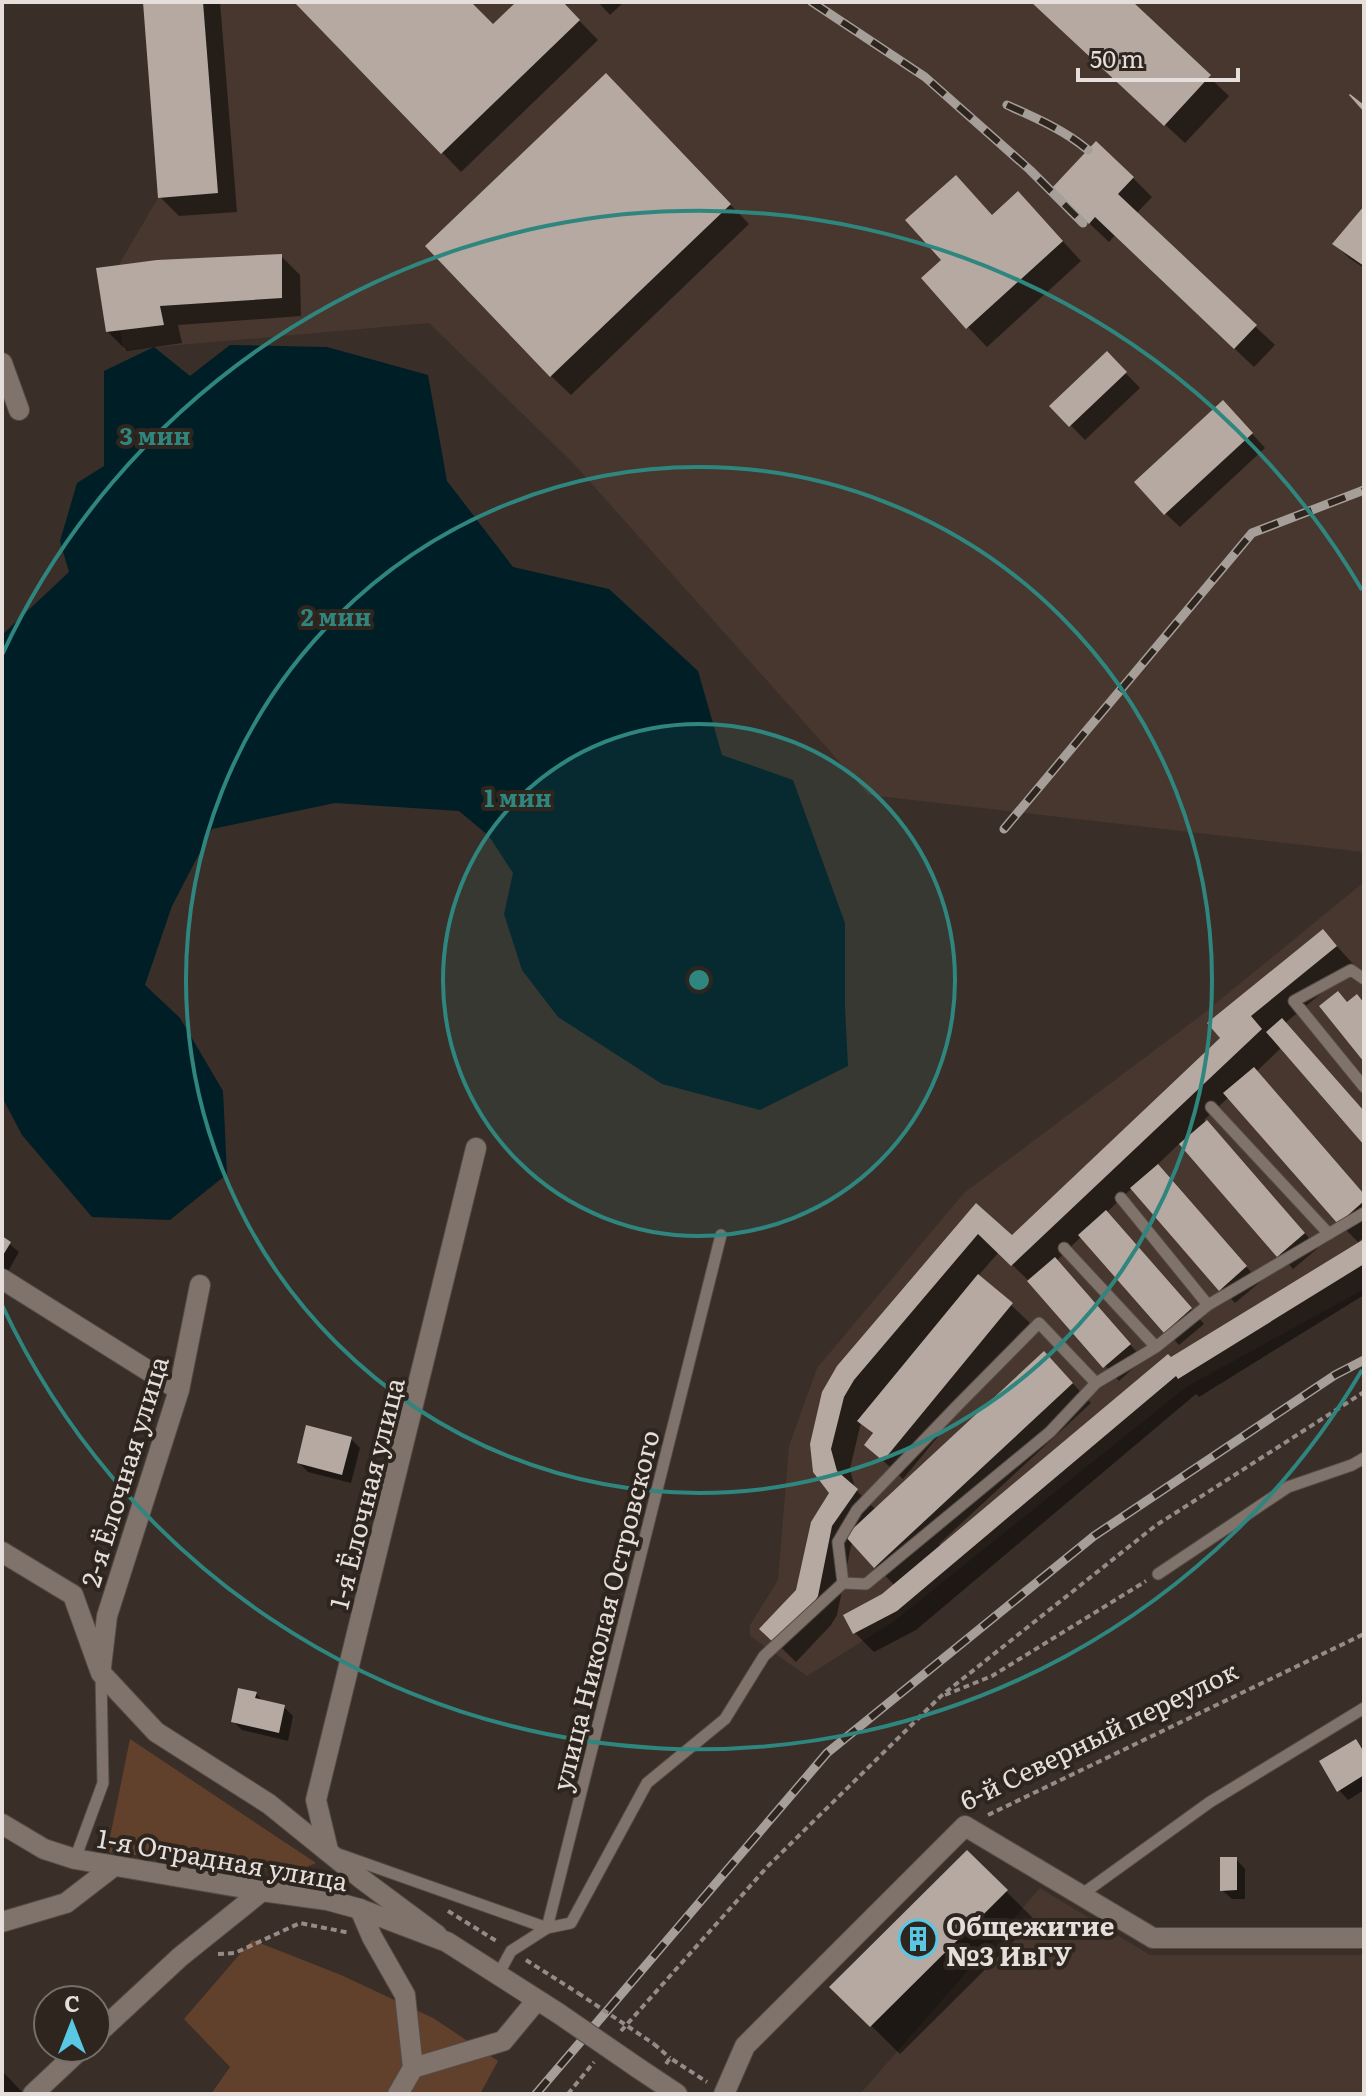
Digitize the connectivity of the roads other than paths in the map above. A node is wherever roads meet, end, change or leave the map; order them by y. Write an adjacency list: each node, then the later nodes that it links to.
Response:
1 (2, 363): 2 (street)
2 (19, 410)
3 (1364, 979): 4 (lane)
4 (1364, 1087)
5 (1211, 1107): 9 (lane)
6 (476, 1148): 25 (street, 1-я Ёлочная улица)
7 (1121, 1198): 14 (lane)
8 (1364, 1213): 9 (lane)
9 (1329, 1234): 14 (lane)
10 (721, 1235): 32 (lane, улица Николая Островского)
11 (1064, 1248): 15 (lane)
12 (2, 1279): 17 (street)
13 (200, 1285): 17 (street, 2-я Ёлочная улица)
14 (1208, 1305): 15 (lane)
15 (1156, 1347): 16 (lane)
16 (1096, 1383): 21 (lane); 21 (lane)
17 (179, 1390): 22 (street, 2-я Ёлочная улица)
18 (1364, 1458): 20 (lane)
19 (2, 1552): 22 (street)
20 (1158, 1574)
21 (843, 1583): 32 (lane)
22 (101, 1673): 25 (street); 26 (lane)
23 (1364, 1708): 29 (lane)
24 (2, 1824): 26 (street, 1-я Отрадная улица)
25 (328, 1850): 32 (lane); 34 (street)
26 (75, 1859): 27 (street, 1-я Отрадная улица)
27 (114, 1866): 28 (street, 1-я Отрадная улица); 31 (street)
28 (262, 1891): 30 (street, 1-я Отрадная улица); 37 (street)
29 (1081, 1895): 33 (street); 43 (street, 6-й Северный переулок)
30 (360, 1909): 34 (street, 1-я Отрадная улица); 39 (street)
31 (2, 1922)
32 (547, 1928): 35 (lane)
33 (1364, 1938)
34 (447, 1942): 35 (street, 1-я Отрадная улица)
35 (498, 1975): 36 (street, 1-я Отрадная улица)
36 (537, 2000): 39 (street); 42 (street, 1-я Отрадная улица, bridge)
37 (112, 2020)
38 (65, 2064): 40 (street)
39 (413, 2068): 41 (street)
40 (33, 2094)
41 (398, 2094)
42 (677, 2094)
43 (724, 2094)

